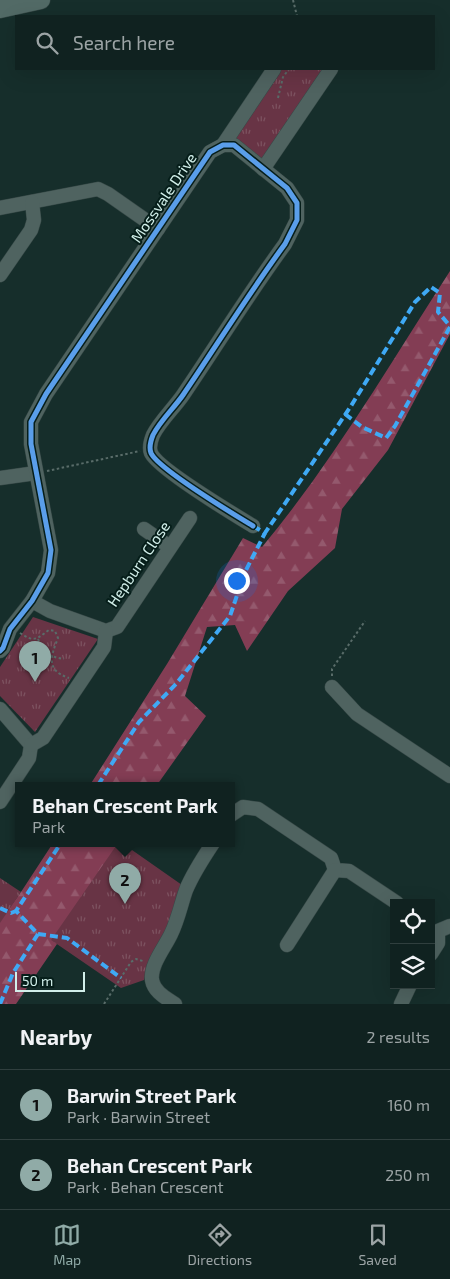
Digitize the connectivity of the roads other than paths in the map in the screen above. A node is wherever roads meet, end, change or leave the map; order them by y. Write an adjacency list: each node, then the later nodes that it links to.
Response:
1 (42, 0): 2 (main road)
2 (0, 9)
3 (273, 70): 5 (street, Mossvale Drive)
4 (330, 70): 6 (street)
5 (223, 145): 6 (street); 9 (street, Mossvale Drive)
6 (263, 169): 14 (street)
7 (32, 202): 8 (street); 9 (street); 10 (street)
8 (0, 208)
9 (158, 229): 11 (street, Mossvale Drive)
10 (0, 275)
11 (36, 473): 12 (street); 17 (street, Mossvale Drive)
12 (0, 478)
13 (190, 518): 16 (street, Hepburn Close)
14 (253, 526)
15 (144, 529): 16 (street)
16 (170, 547): 18 (street, Hepburn Close)
17 (32, 600): 18 (street); 19 (street, Mossvale Drive)
18 (106, 631): 22 (street)
19 (0, 651)
20 (332, 687): 23 (street)
21 (0, 709): 22 (street)
22 (31, 744): 24 (street)
23 (450, 776)
24 (0, 802)
25 (235, 812): 27 (street)
26 (210, 847): 33 (street)
27 (335, 870): 28 (street); 30 (street)
28 (391, 899)
29 (440, 927): 31 (street)
30 (287, 945)
31 (435, 948)
32 (408, 989): 34 (street)
33 (175, 1004)
34 (401, 1004)

